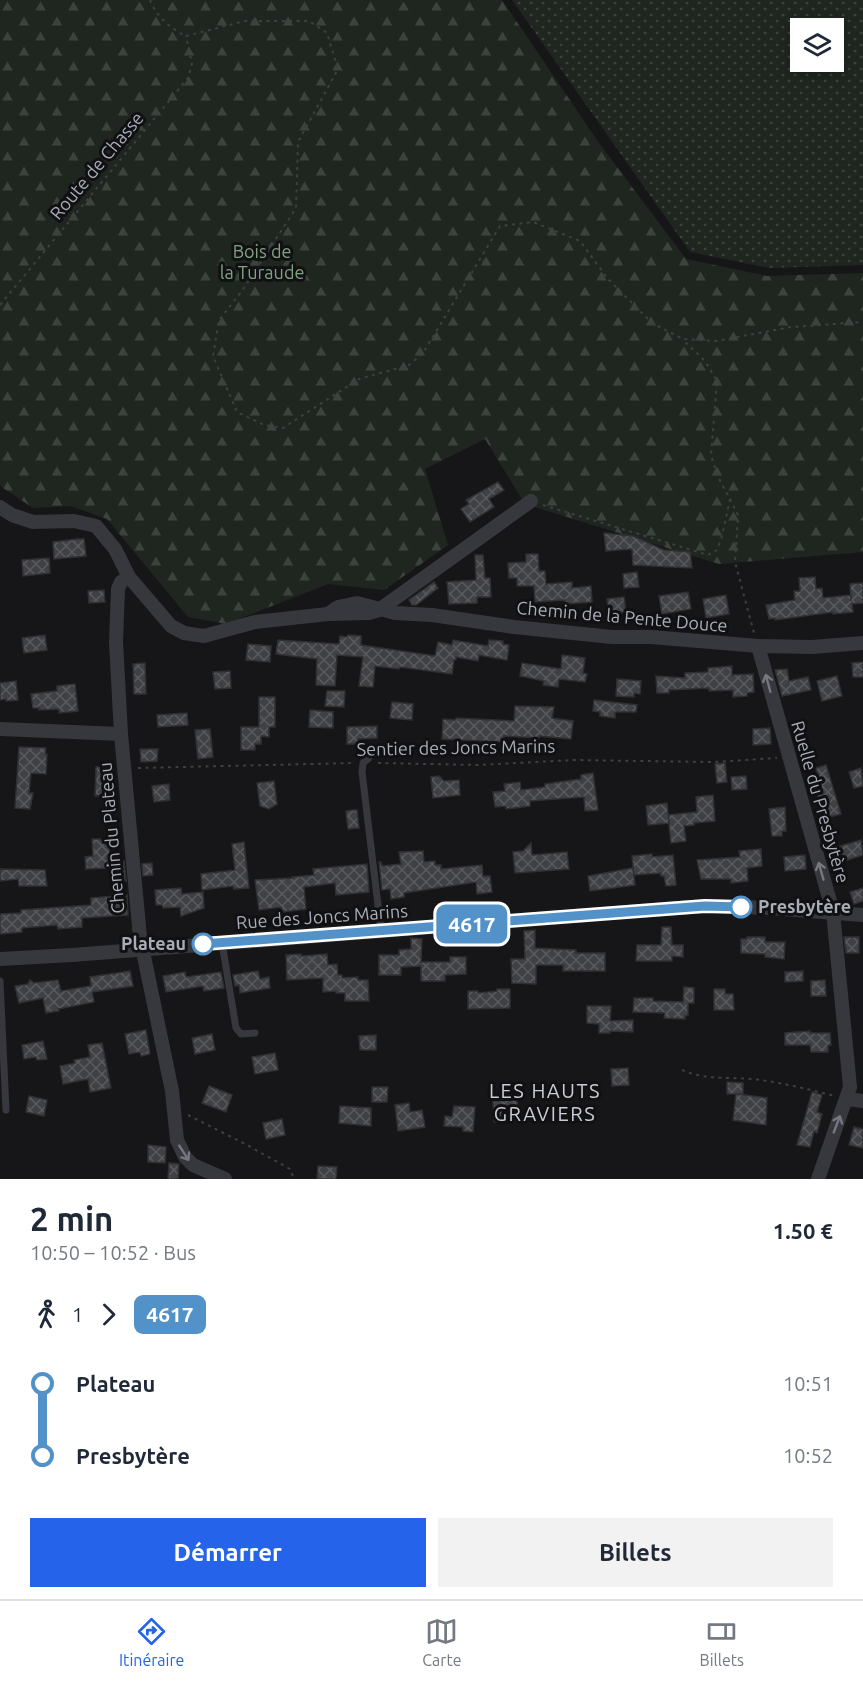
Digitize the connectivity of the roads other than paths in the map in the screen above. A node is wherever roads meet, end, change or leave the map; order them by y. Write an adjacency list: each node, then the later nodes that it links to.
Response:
1 (531, 501): 4 (street)
2 (0, 507): 3 (street)
3 (129, 577): 4 (street); 8 (street, Chemin du Plateau)
4 (379, 609): 6 (street, Chemin de la Pente Douce)
5 (863, 643): 6 (street, Chemin de la Pente Douce)
6 (758, 646): 10 (street, Ruelle du Presbytère, one-way to 6)
7 (0, 729): 8 (street)
8 (121, 734): 14 (street, Chemin du Plateau)
9 (366, 760): 12 (lane)
10 (833, 912): 11 (street, Rue des Joncs Marins); 12 (street, Rue des Joncs Marins); 18 (street, Ruelle du Presbytère)
11 (863, 915)
12 (381, 930): 13 (street, Rue des Joncs Marins)
13 (222, 942): 14 (street, Rue des Joncs Marins); 17 (lane)
14 (142, 949): 15 (street, Rue des Joncs Marins); 21 (street, Chemin du Plateau, one-way to 21)
15 (0, 959)
16 (0, 981): 20 (lane)
17 (255, 1033)
18 (847, 1099): 19 (street); 22 (street, Ruelle du Presbytère, one-way to 18)
19 (863, 1101)
20 (6, 1110)
21 (225, 1179)
22 (818, 1179)

